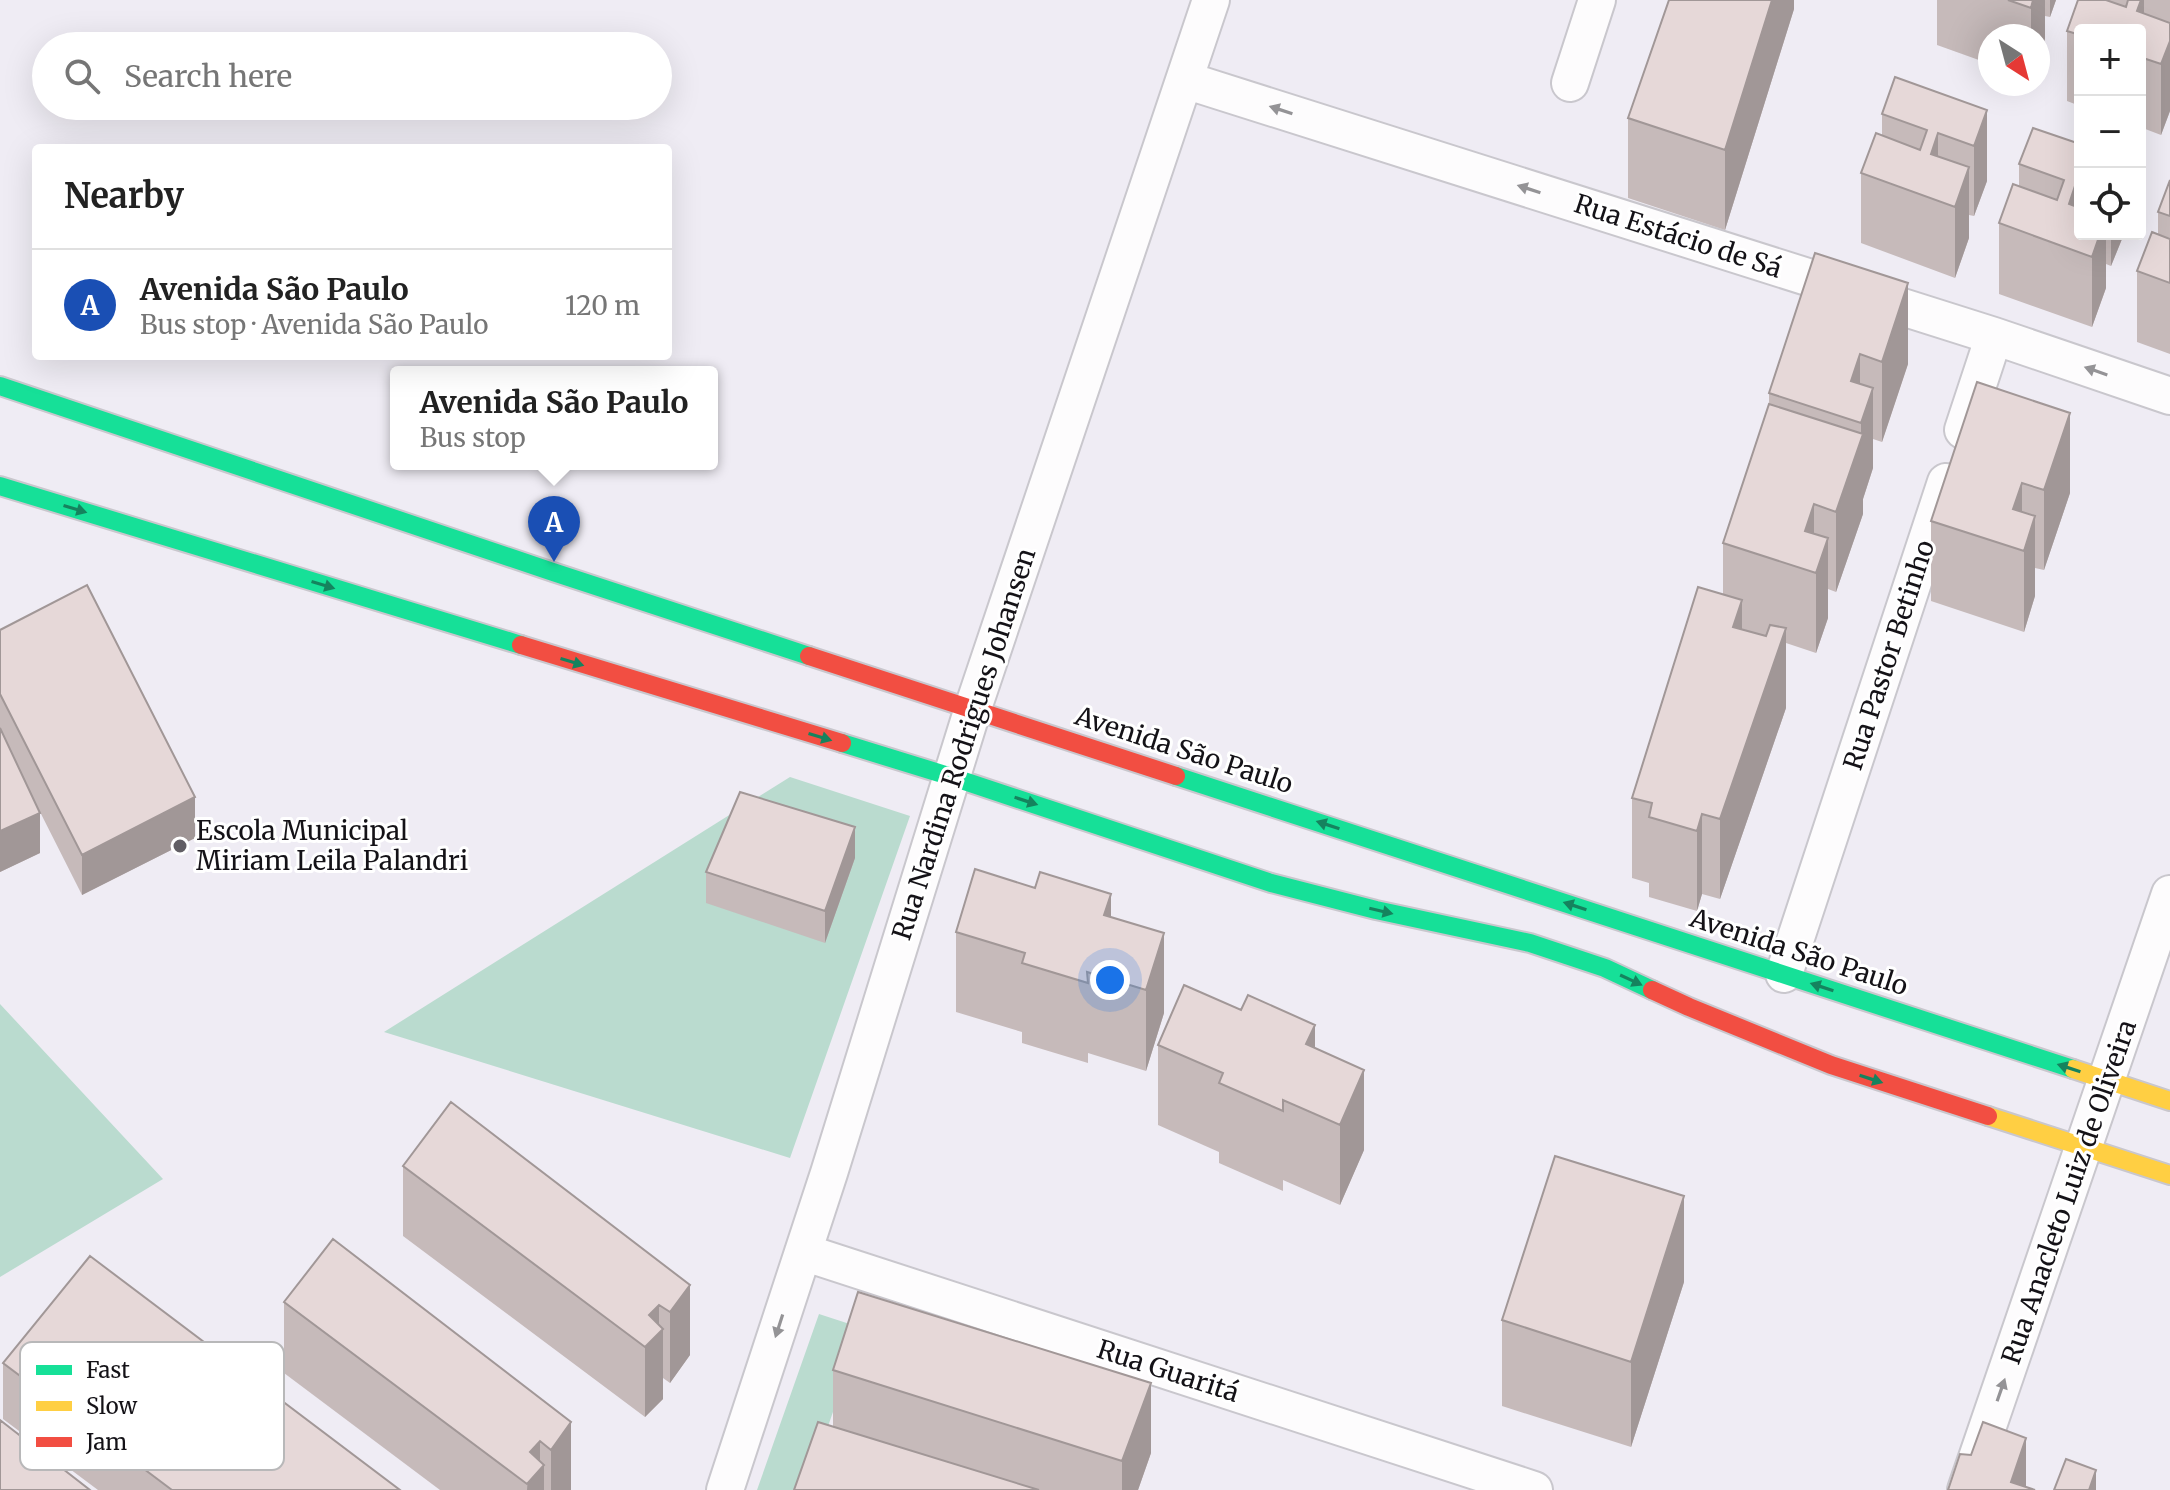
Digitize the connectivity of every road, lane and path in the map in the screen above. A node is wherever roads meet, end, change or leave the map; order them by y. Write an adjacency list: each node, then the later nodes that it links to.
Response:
1 (1211, 0): 3 (street, Rua Nardina Rodrigues Johansen)
2 (1597, 0): 4 (street)
3 (1185, 80): 5 (street, Rua Estácio de Sá, one-way to 3); 9 (street, Rua Nardina Rodrigues Johansen)
4 (1570, 83)
5 (1994, 336): 7 (street, Rua Estácio de Sá, one-way to 5); 12 (street, Rua Pastor Betinho)
6 (0, 386): 9 (main road, Avenida São Paulo)
7 (2170, 396)
8 (0, 486): 10 (main road, one-way to 10)
9 (973, 708): 10 (street, Rua Nardina Rodrigues Johansen); 12 (main road, Avenida São Paulo, one-way to 9)
10 (952, 777): 15 (main road, one-way to 15); 17 (street, Rua Nardina Rodrigues Johansen)
11 (2170, 894): 13 (street, Rua Anacleto Luiz de Oliveira)
12 (1784, 974): 13 (main road, Avenida São Paulo, one-way to 12)
13 (2107, 1081): 14 (main road, Avenida São Paulo); 15 (street, Rua Anacleto Luiz de Oliveira)
14 (2170, 1101)
15 (2085, 1147): 16 (main road); 21 (street, Rua Anacleto Luiz de Oliveira, one-way to 15)
16 (2170, 1175)
17 (803, 1252): 18 (street, Rua Guaritá); 19 (street, Rua Nardina Rodrigues Johansen, one-way to 19)
18 (1471, 1481): 20 (street, Rua Guaritá)
19 (725, 1490)
20 (1534, 1490)
21 (1966, 1490)

